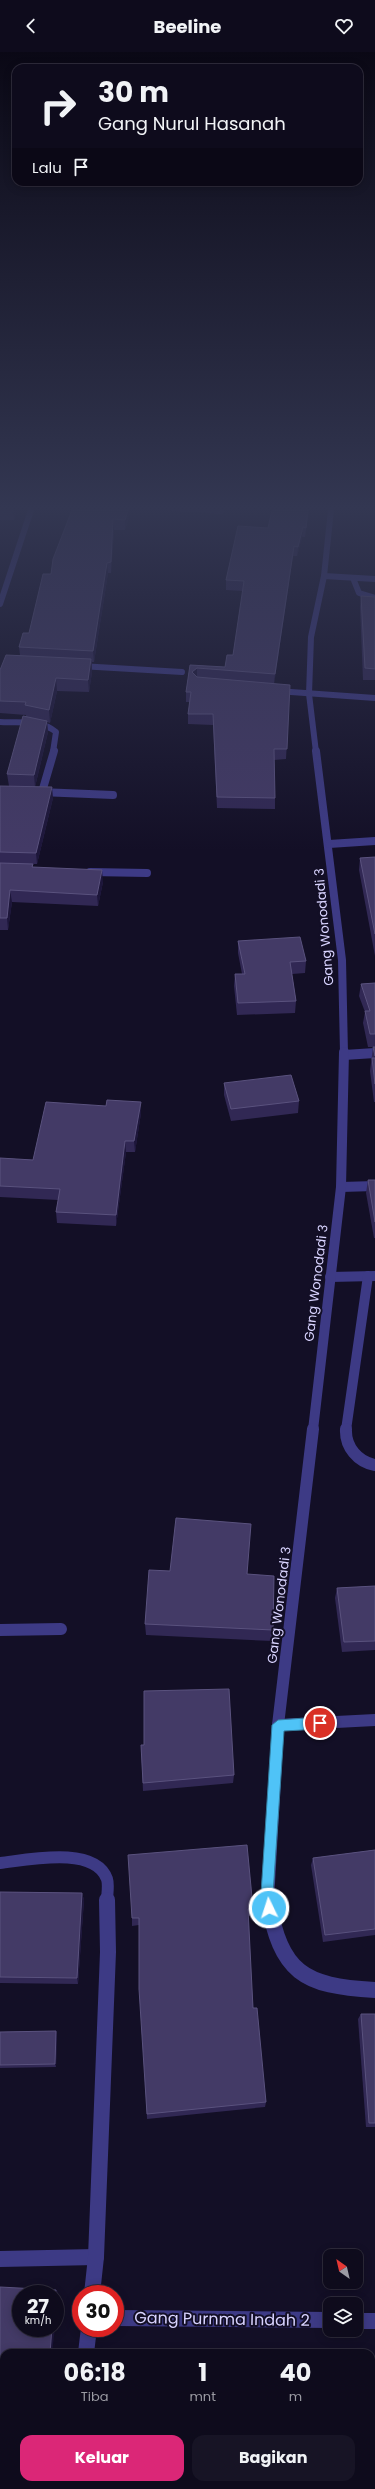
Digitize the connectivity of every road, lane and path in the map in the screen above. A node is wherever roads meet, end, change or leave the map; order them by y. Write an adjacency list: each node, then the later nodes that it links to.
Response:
1 (314, 624): 5 (street, Gang Wonodadi 3)
2 (75, 666): 3 (street)
3 (182, 672)
4 (272, 690): 5 (street)
5 (309, 694): 6 (street); 12 (street, Gang Wonodadi 3)
6 (375, 698)
7 (0, 722): 9 (street)
8 (28, 792): 9 (street)
9 (42, 792): 10 (street)
10 (113, 795)
11 (375, 841): 12 (street)
12 (329, 844): 16 (street, Gang Wonodadi 3)
13 (85, 872): 14 (street)
14 (147, 873)
15 (375, 1053): 16 (street)
16 (344, 1054): 18 (street, Gang Wonodadi 3)
17 (375, 1186): 18 (street)
18 (341, 1187): 20 (street, Gang Wonodadi 3)
19 (371, 1276): 20 (street); 21 (street)
20 (330, 1277): 25 (street, Gang Wonodadi 3)
21 (375, 1465)
22 (61, 1629): 23 (street)
23 (0, 1630)
24 (375, 1720): 25 (street)
25 (278, 1725): 27 (street, Gang Wonodadi 3)
26 (0, 1862): 28 (street)
27 (375, 1990)
28 (96, 2257): 29 (street); 30 (street)
29 (0, 2259)
30 (93, 2285)
31 (124, 2318): 32 (street, Gang Purnma Indah 2)
32 (323, 2320)
33 (363, 2321): 34 (street)
34 (375, 2321)
35 (88, 2337): 36 (street)
36 (86, 2349)

